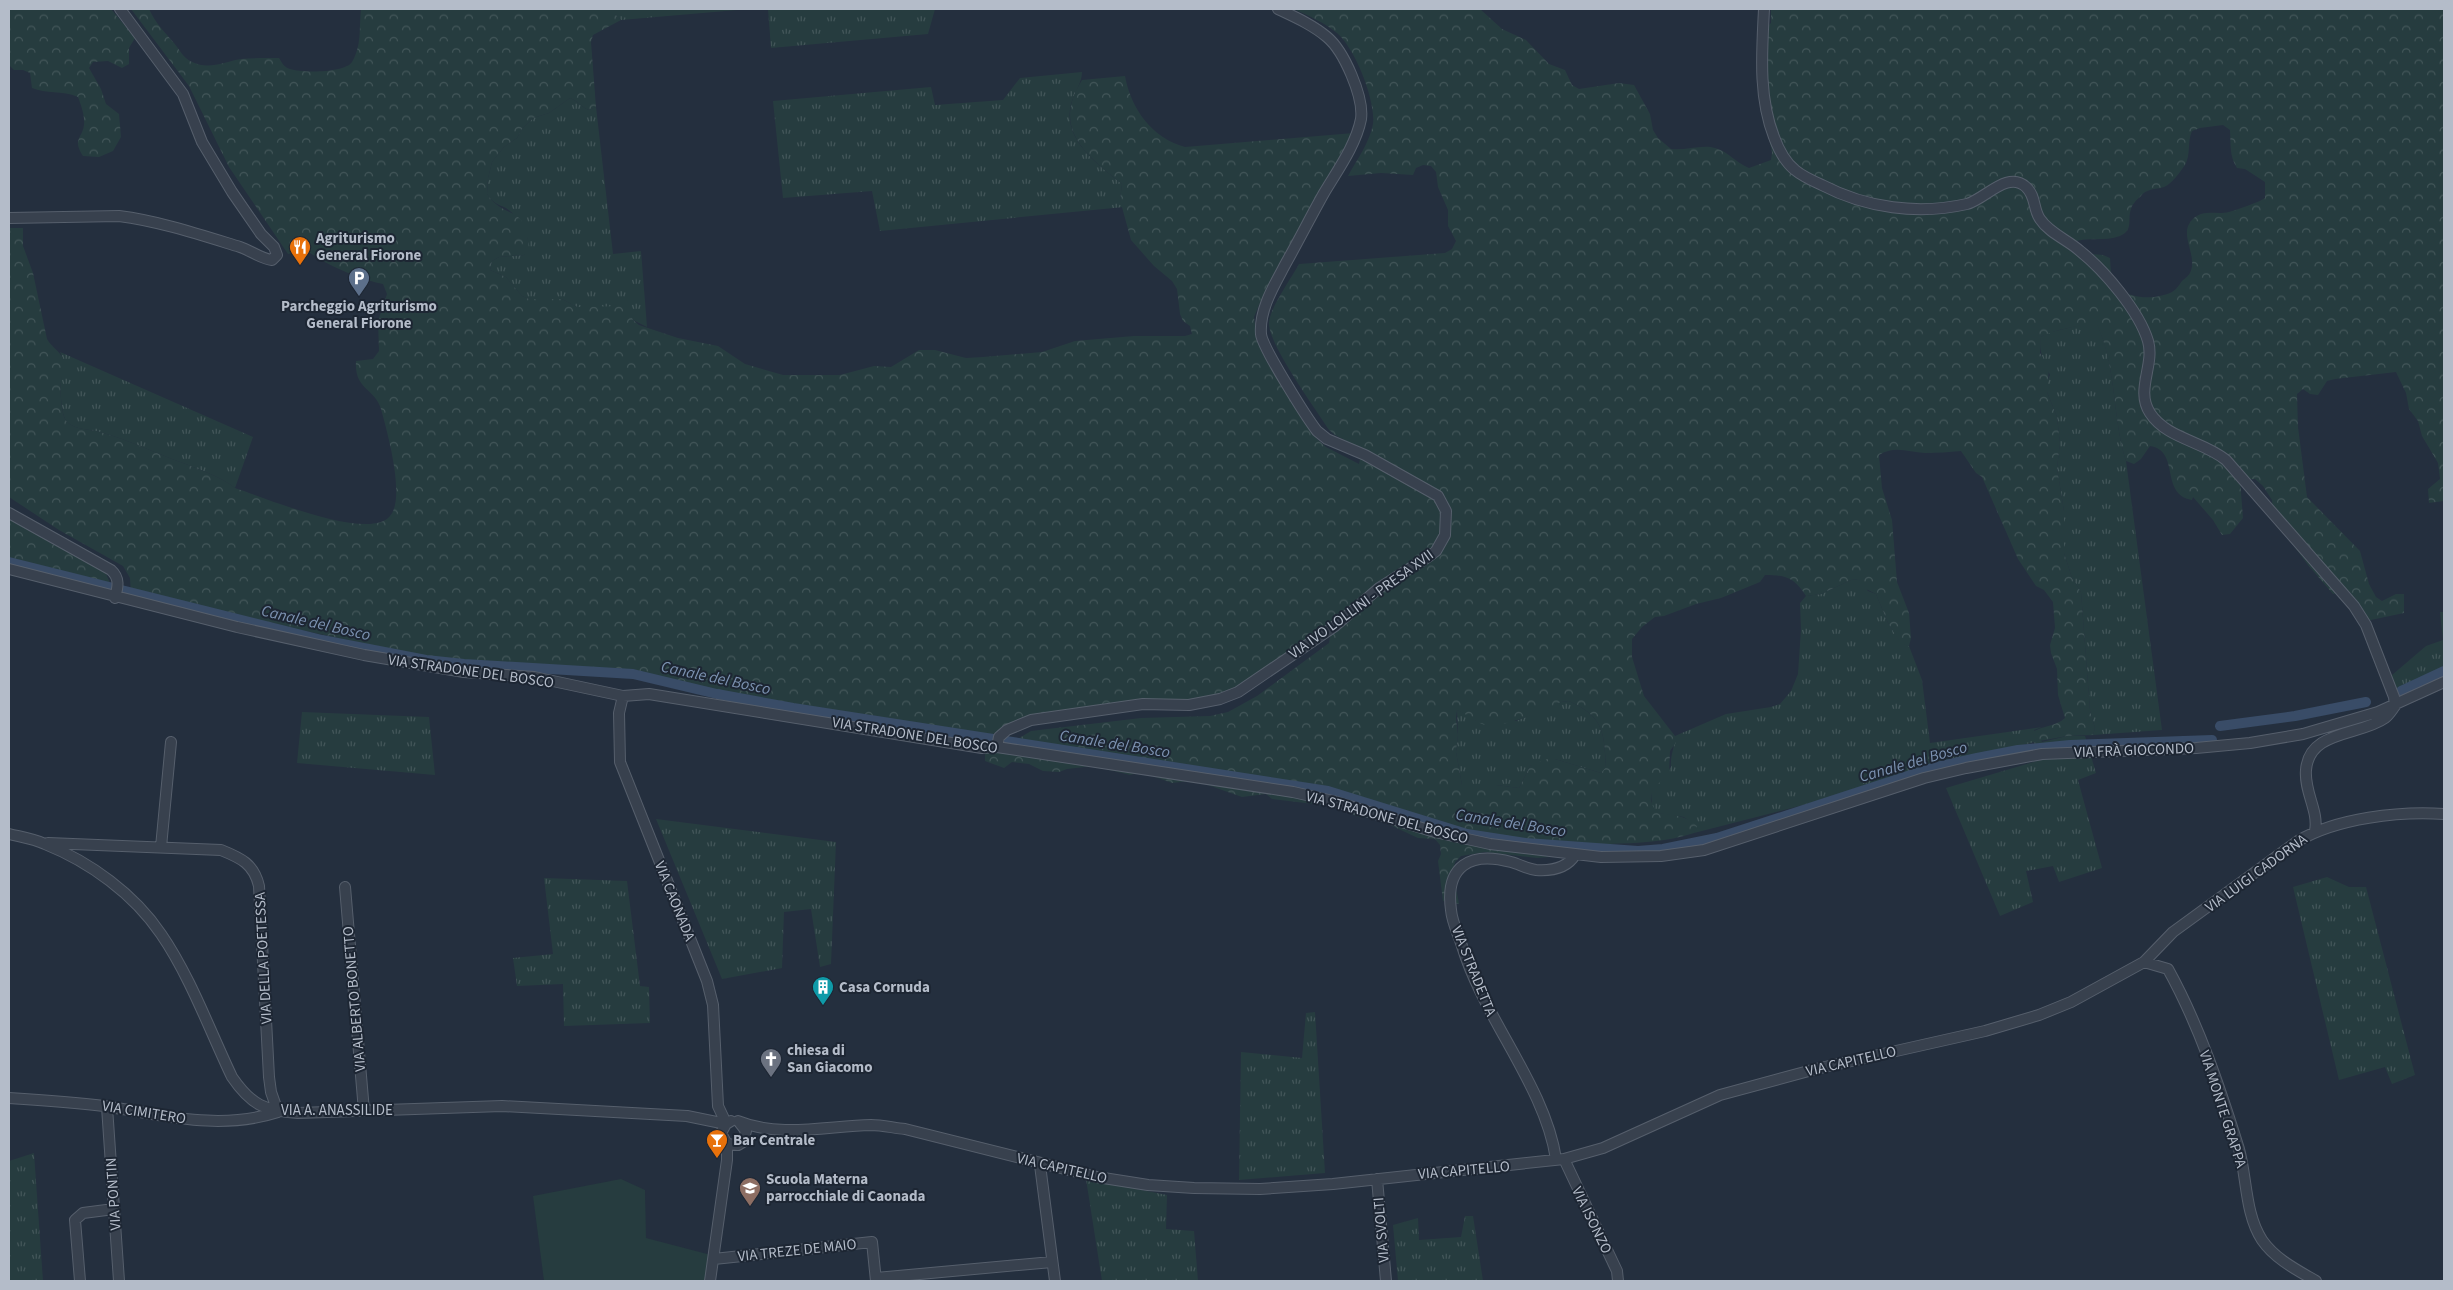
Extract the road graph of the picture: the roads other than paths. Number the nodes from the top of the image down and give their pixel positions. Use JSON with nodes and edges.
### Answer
{"nodes":[{"id":1,"x":120,"y":9,"type":"edge"},
{"id":2,"x":1278,"y":9,"type":"edge"},
{"id":3,"x":1764,"y":9,"type":"edge"},
{"id":4,"x":9,"y":218,"type":"edge"},
{"id":5,"x":9,"y":512,"type":"edge"},
{"id":6,"x":9,"y":569,"type":"edge"},
{"id":7,"x":116,"y":591,"type":"junction"},
{"id":8,"x":2444,"y":682,"type":"edge"},
{"id":9,"x":623,"y":696,"type":"junction"},
{"id":10,"x":2396,"y":706,"type":"junction"},
{"id":11,"x":171,"y":742,"type":"dead end"},
{"id":12,"x":998,"y":743,"type":"junction"},
{"id":13,"x":1821,"y":813,"type":"joint"},
{"id":14,"x":2444,"y":814,"type":"edge"},
{"id":15,"x":2315,"y":831,"type":"junction"},
{"id":16,"x":9,"y":834,"type":"edge"},
{"id":17,"x":45,"y":843,"type":"junction"},
{"id":18,"x":161,"y":847,"type":"junction"},
{"id":19,"x":1575,"y":855,"type":"junction"},
{"id":20,"x":345,"y":887,"type":"dead end"},
{"id":21,"x":2144,"y":962,"type":"junction"},
{"id":22,"x":9,"y":1098,"type":"edge"},
{"id":23,"x":107,"y":1107,"type":"junction"},
{"id":24,"x":364,"y":1111,"type":"junction"},
{"id":25,"x":278,"y":1112,"type":"junction"},
{"id":26,"x":712,"y":1121,"type":"junction"},
{"id":27,"x":730,"y":1122,"type":"junction"},
{"id":28,"x":755,"y":1128,"type":"junction"},
{"id":29,"x":746,"y":1137,"type":"junction"},
{"id":30,"x":725,"y":1141,"type":"junction"},
{"id":31,"x":738,"y":1145,"type":"junction"},
{"id":32,"x":1560,"y":1159,"type":"junction"},
{"id":33,"x":727,"y":1160,"type":"junction"},
{"id":34,"x":1040,"y":1165,"type":"junction"},
{"id":35,"x":1376,"y":1179,"type":"junction"},
{"id":36,"x":114,"y":1209,"type":"junction"},
{"id":37,"x":714,"y":1259,"type":"junction"},
{"id":38,"x":1052,"y":1262,"type":"junction"},
{"id":39,"x":876,"y":1280,"type":"edge"},
{"id":40,"x":80,"y":1281,"type":"edge"},
{"id":41,"x":118,"y":1281,"type":"edge"},
{"id":42,"x":710,"y":1281,"type":"edge"},
{"id":43,"x":1055,"y":1281,"type":"edge"},
{"id":44,"x":1386,"y":1281,"type":"edge"},
{"id":45,"x":1618,"y":1281,"type":"edge"},
{"id":46,"x":2316,"y":1281,"type":"edge"}],
"edges":[{"from":1,"to":4,"type":"street"},
{"from":2,"to":12,"type":"street","name":"VIA IVO LOLLINI - PRESA XVII"},
{"from":3,"to":10,"type":"street"},
{"from":5,"to":7,"type":"street"},
{"from":6,"to":7,"type":"street","name":"VIA STRADONE DEL BOSCO"},
{"from":7,"to":9,"type":"street","name":"VIA STRADONE DEL BOSCO"},
{"from":8,"to":10,"type":"street","name":"VIA FRÀ GIOCONDO"},
{"from":9,"to":12,"type":"street","name":"VIA STRADONE DEL BOSCO"},
{"from":9,"to":27,"type":"street","name":"VIA CAONADA"},
{"from":10,"to":13,"type":"street","name":"VIA FRÀ GIOCONDO"},
{"from":10,"to":15,"type":"street"},
{"from":11,"to":18,"type":"street"},
{"from":12,"to":19,"type":"street","name":"VIA STRADONE DEL BOSCO"},
{"from":13,"to":19,"type":"street","name":"VIA STRADONE DEL BOSCO"},
{"from":14,"to":15,"type":"street","name":"VIA LUIGI CADORNA"},
{"from":15,"to":21,"type":"street","name":"VIA LUIGI CADORNA"},
{"from":16,"to":17,"type":"street","name":"VIA A. ANASSILIDE"},
{"from":17,"to":18,"type":"street","name":"VIA DELLA POETESSA"},
{"from":17,"to":25,"type":"street","name":"VIA A. ANASSILIDE"},
{"from":18,"to":25,"type":"street","name":"VIA DELLA POETESSA"},
{"from":19,"to":32,"type":"street","name":"VIA STRADETTA"},
{"from":20,"to":24,"type":"street","name":"VIA ALBERTO BONETTO"},
{"from":21,"to":32,"type":"street","name":"VIA CAPITELLO"},
{"from":21,"to":46,"type":"street","name":"VIA MONTE GRAPPA"},
{"from":22,"to":23,"type":"street","name":"VIA CIMITERO"},
{"from":23,"to":25,"type":"street","name":"VIA CIMITERO"},
{"from":23,"to":36,"type":"street","name":"VIA PONTIN"},
{"from":24,"to":25,"type":"street","name":"VIA A. ANASSILIDE"},
{"from":24,"to":26,"type":"street","name":"VIA A. ANASSILIDE"},
{"from":26,"to":27,"type":"street","name":"VIA A. ANASSILIDE"},
{"from":26,"to":30,"type":"street"},
{"from":27,"to":28,"type":"street","name":"VIA CAPITELLO"},
{"from":27,"to":29,"type":"street","name":"VIA CAONADA"},
{"from":27,"to":30,"type":"street"},
{"from":28,"to":29,"type":"street"},
{"from":28,"to":34,"type":"street","name":"VIA CAPITELLO"},
{"from":29,"to":31,"type":"street"},
{"from":30,"to":31,"type":"street"},
{"from":30,"to":33,"type":"street"},
{"from":31,"to":33,"type":"street"},
{"from":32,"to":35,"type":"street","name":"VIA CAPITELLO"},
{"from":32,"to":45,"type":"street","name":"VIA ISONZO"},
{"from":33,"to":37,"type":"street"},
{"from":34,"to":35,"type":"street","name":"VIA CAPITELLO"},
{"from":34,"to":38,"type":"street"},
{"from":35,"to":44,"type":"street","name":"VIA SVOLTI"},
{"from":36,"to":40,"type":"street"},
{"from":36,"to":41,"type":"street","name":"VIA PONTIN"},
{"from":37,"to":39,"type":"street","name":"VIA TREZE DE MAIO"},
{"from":37,"to":42,"type":"street"},
{"from":38,"to":39,"type":"street"},
{"from":38,"to":43,"type":"street"}]}
